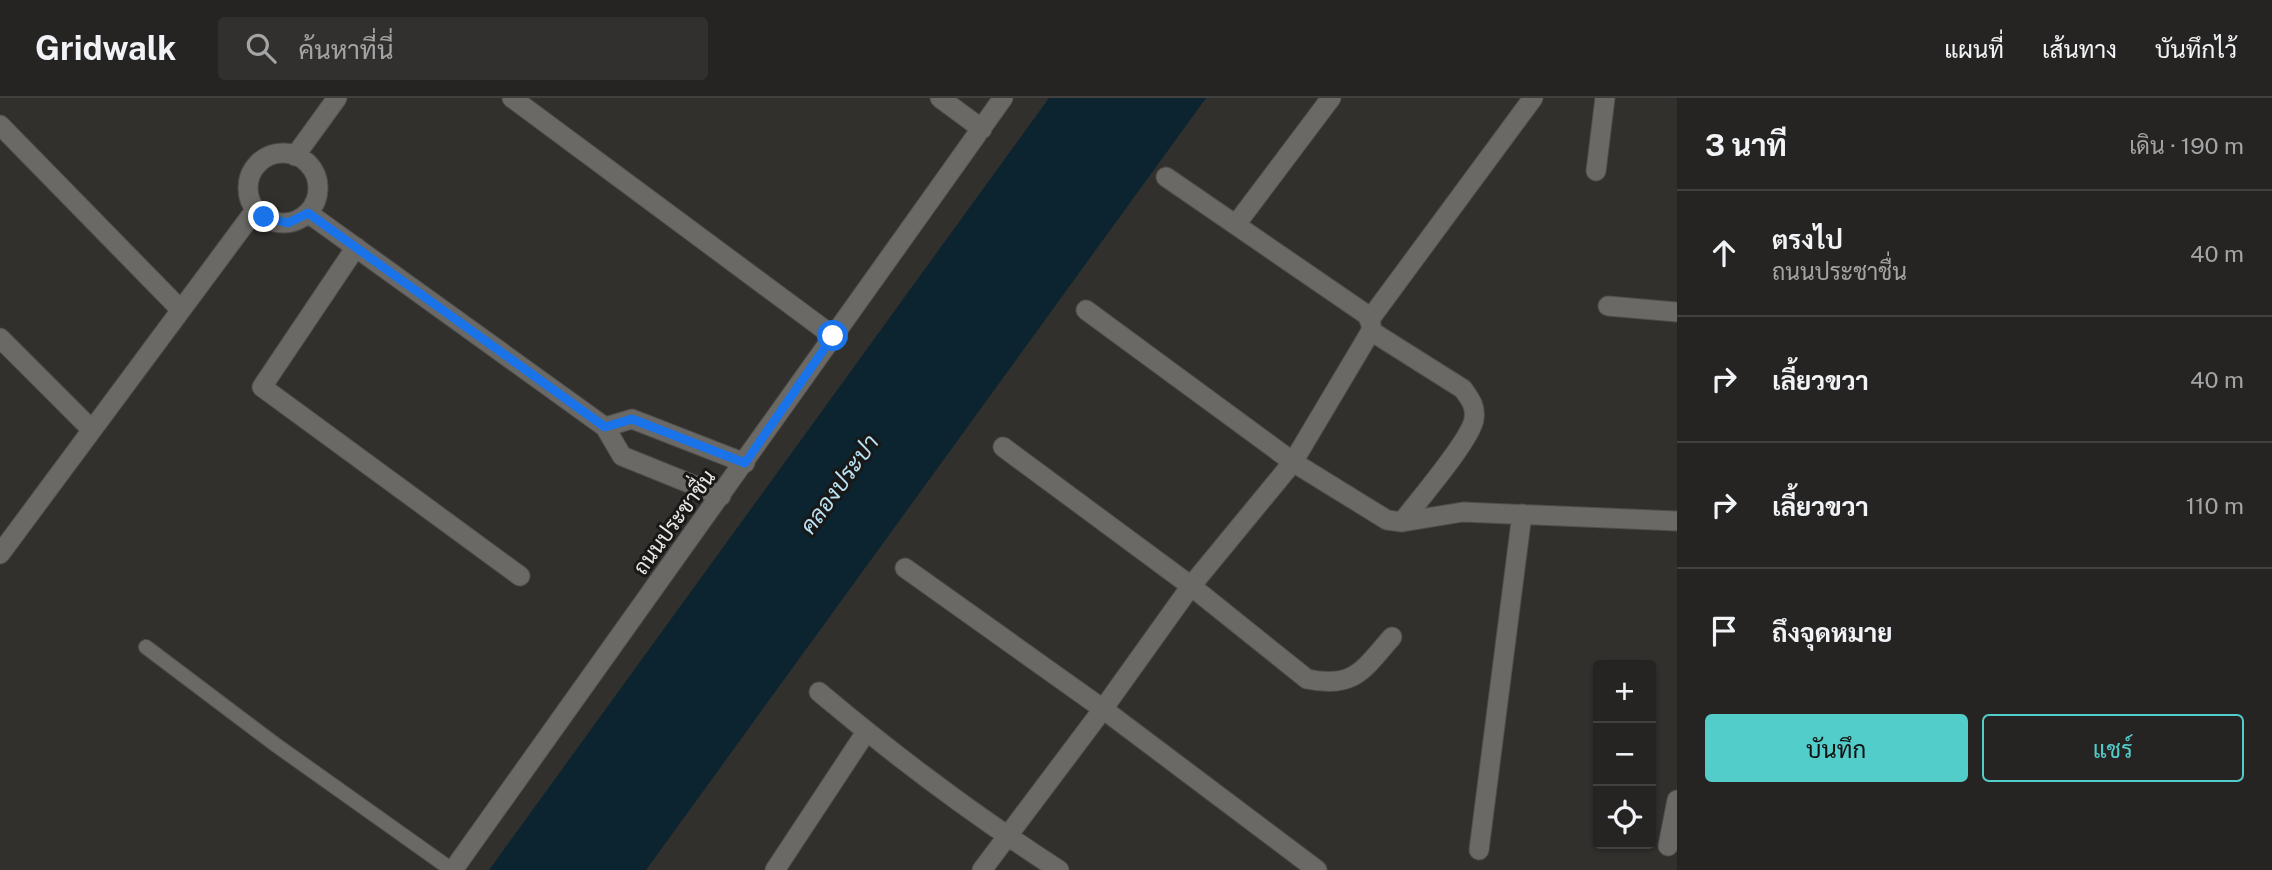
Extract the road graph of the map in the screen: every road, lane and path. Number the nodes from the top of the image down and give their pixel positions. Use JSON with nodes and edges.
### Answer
{"nodes":[{"id":1,"x":512,"y":98,"type":"edge"},
{"id":2,"x":940,"y":98,"type":"edge"},
{"id":3,"x":1003,"y":98,"type":"edge"},
{"id":4,"x":1331,"y":98,"type":"edge"},
{"id":5,"x":1533,"y":98,"type":"edge"},
{"id":6,"x":1605,"y":98,"type":"edge"},
{"id":7,"x":329,"y":101,"type":"edge"},
{"id":8,"x":0,"y":125,"type":"edge"},
{"id":9,"x":982,"y":129,"type":"junction"},
{"id":10,"x":295,"y":156,"type":"junction"},
{"id":11,"x":1596,"y":172,"type":"dead end"},
{"id":12,"x":1166,"y":177,"type":"dead end"},
{"id":13,"x":256,"y":209,"type":"junction"},
{"id":14,"x":308,"y":213,"type":"junction"},
{"id":15,"x":1237,"y":223,"type":"junction"},
{"id":16,"x":356,"y":247,"type":"junction"},
{"id":17,"x":1608,"y":306,"type":"dead end"},
{"id":18,"x":181,"y":310,"type":"junction"},
{"id":19,"x":1086,"y":310,"type":"dead end"},
{"id":20,"x":1677,"y":312,"type":"edge"},
{"id":21,"x":1370,"y":325,"type":"junction"},
{"id":22,"x":833,"y":336,"type":"junction"},
{"id":23,"x":0,"y":338,"type":"edge"},
{"id":24,"x":605,"y":427,"type":"junction"},
{"id":25,"x":92,"y":430,"type":"junction"},
{"id":26,"x":1003,"y":447,"type":"dead end"},
{"id":27,"x":1293,"y":462,"type":"junction"},
{"id":28,"x":745,"y":463,"type":"junction"},
{"id":29,"x":720,"y":496,"type":"junction"},
{"id":30,"x":1522,"y":514,"type":"junction"},
{"id":31,"x":1677,"y":521,"type":"edge"},
{"id":32,"x":1402,"y":522,"type":"junction"},
{"id":33,"x":0,"y":553,"type":"edge"},
{"id":34,"x":905,"y":568,"type":"dead end"},
{"id":35,"x":520,"y":576,"type":"dead end"},
{"id":36,"x":1191,"y":586,"type":"junction"},
{"id":37,"x":1392,"y":637,"type":"dead end"},
{"id":38,"x":146,"y":647,"type":"dead end"},
{"id":39,"x":819,"y":692,"type":"dead end"},
{"id":40,"x":1103,"y":709,"type":"junction"},
{"id":41,"x":866,"y":732,"type":"junction"},
{"id":42,"x":1677,"y":800,"type":"edge"},
{"id":43,"x":1006,"y":836,"type":"junction"},
{"id":44,"x":1668,"y":846,"type":"dead end"},
{"id":45,"x":1479,"y":850,"type":"dead end"},
{"id":46,"x":453,"y":870,"type":"edge"},
{"id":47,"x":775,"y":870,"type":"edge"},
{"id":48,"x":982,"y":870,"type":"edge"},
{"id":49,"x":1059,"y":870,"type":"edge"},
{"id":50,"x":1317,"y":870,"type":"edge"}],
"edges":[{"from":1,"to":22,"type":"street"},
{"from":2,"to":9,"type":"street"},
{"from":3,"to":9,"type":"street","name":"ถนนประชาชื่น"},
{"from":4,"to":15,"type":"street"},
{"from":5,"to":21,"type":"street"},
{"from":6,"to":11,"type":"street"},
{"from":7,"to":10,"type":"street"},
{"from":8,"to":18,"type":"street"},
{"from":9,"to":22,"type":"street","name":"ถนนประชาชื่น"},
{"from":10,"to":13,"type":"street"},
{"from":10,"to":14,"type":"street"},
{"from":12,"to":15,"type":"street"},
{"from":13,"to":14,"type":"street"},
{"from":13,"to":18,"type":"street"},
{"from":14,"to":16,"type":"street"},
{"from":15,"to":21,"type":"street"},
{"from":16,"to":24,"type":"street"},
{"from":16,"to":35,"type":"street"},
{"from":17,"to":20,"type":"street"},
{"from":18,"to":25,"type":"street"},
{"from":19,"to":27,"type":"street"},
{"from":21,"to":27,"type":"street"},
{"from":21,"to":32,"type":"street"},
{"from":22,"to":28,"type":"street","name":"ถนนประชาชื่น"},
{"from":23,"to":25,"type":"street"},
{"from":24,"to":28,"type":"street"},
{"from":24,"to":29,"type":"street"},
{"from":25,"to":33,"type":"street"},
{"from":26,"to":36,"type":"street"},
{"from":27,"to":32,"type":"street"},
{"from":27,"to":36,"type":"street"},
{"from":28,"to":29,"type":"street","name":"ถนนประชาชื่น"},
{"from":29,"to":46,"type":"street","name":"ถนนประชาชื่น"},
{"from":30,"to":31,"type":"street"},
{"from":30,"to":32,"type":"street"},
{"from":30,"to":45,"type":"street"},
{"from":34,"to":40,"type":"street"},
{"from":36,"to":37,"type":"street"},
{"from":36,"to":40,"type":"street"},
{"from":38,"to":46,"type":"lane"},
{"from":39,"to":41,"type":"street"},
{"from":40,"to":43,"type":"street"},
{"from":40,"to":50,"type":"street"},
{"from":41,"to":43,"type":"street"},
{"from":41,"to":47,"type":"street"},
{"from":42,"to":44,"type":"street"},
{"from":43,"to":48,"type":"street"},
{"from":43,"to":49,"type":"street"}]}
